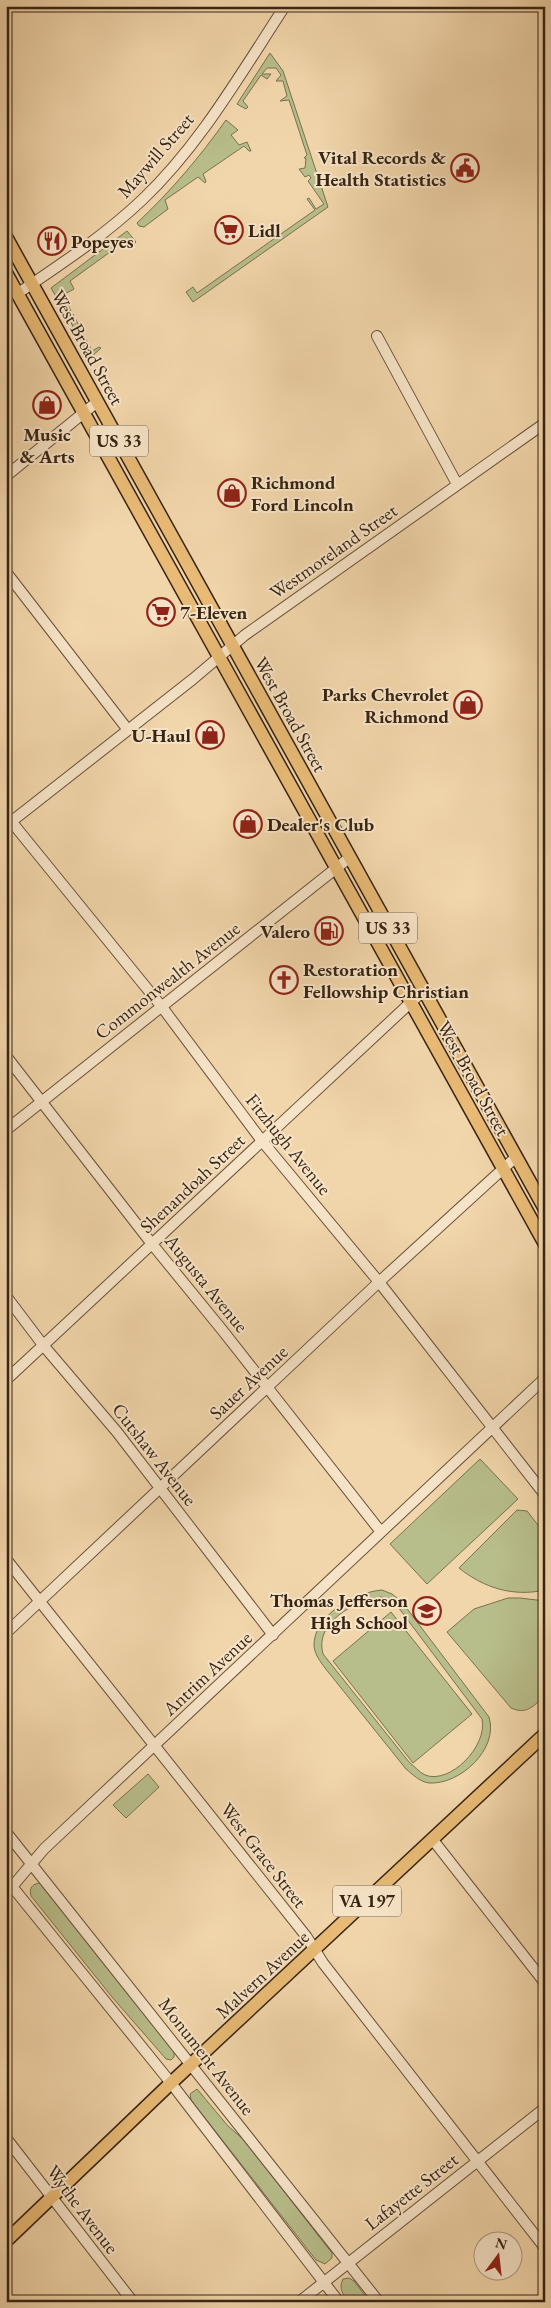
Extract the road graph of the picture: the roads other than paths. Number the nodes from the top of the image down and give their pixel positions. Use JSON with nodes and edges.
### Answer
{"nodes":[{"id":1,"x":284,"y":6,"type":"edge"},
{"id":2,"x":6,"y":237,"type":"edge"},
{"id":3,"x":6,"y":274,"type":"edge"},
{"id":4,"x":32,"y":284,"type":"junction"},
{"id":5,"x":17,"y":294,"type":"junction"},
{"id":6,"x":377,"y":336,"type":"dead end"},
{"id":7,"x":97,"y":402,"type":"junction"},
{"id":8,"x":83,"y":413,"type":"junction"},
{"id":9,"x":545,"y":423,"type":"edge"},
{"id":10,"x":6,"y":476,"type":"edge"},
{"id":11,"x":457,"y":484,"type":"junction"},
{"id":12,"x":6,"y":572,"type":"edge"},
{"id":13,"x":232,"y":646,"type":"junction"},
{"id":14,"x":218,"y":657,"type":"junction"},
{"id":15,"x":128,"y":730,"type":"junction"},
{"id":16,"x":8,"y":821,"type":"edge"},
{"id":17,"x":349,"y":858,"type":"junction"},
{"id":18,"x":336,"y":868,"type":"junction"},
{"id":19,"x":423,"y":991,"type":"junction"},
{"id":20,"x":410,"y":1003,"type":"junction"},
{"id":21,"x":162,"y":1007,"type":"junction"},
{"id":22,"x":6,"y":1056,"type":"edge"},
{"id":23,"x":42,"y":1101,"type":"junction"},
{"id":24,"x":6,"y":1130,"type":"edge"},
{"id":25,"x":262,"y":1141,"type":"junction"},
{"id":26,"x":516,"y":1158,"type":"junction"},
{"id":27,"x":503,"y":1169,"type":"junction"},
{"id":28,"x":545,"y":1209,"type":"edge"},
{"id":29,"x":152,"y":1244,"type":"junction"},
{"id":30,"x":545,"y":1244,"type":"edge"},
{"id":31,"x":379,"y":1282,"type":"junction"},
{"id":32,"x":6,"y":1296,"type":"edge"},
{"id":33,"x":43,"y":1345,"type":"junction"},
{"id":34,"x":545,"y":1378,"type":"edge"},
{"id":35,"x":6,"y":1380,"type":"edge"},
{"id":36,"x":268,"y":1387,"type":"junction"},
{"id":37,"x":492,"y":1426,"type":"junction"},
{"id":38,"x":161,"y":1488,"type":"junction"},
{"id":39,"x":545,"y":1495,"type":"edge"},
{"id":40,"x":381,"y":1532,"type":"junction"},
{"id":41,"x":6,"y":1560,"type":"edge"},
{"id":42,"x":40,"y":1602,"type":"junction"},
{"id":43,"x":6,"y":1633,"type":"edge"},
{"id":44,"x":273,"y":1635,"type":"junction"},
{"id":45,"x":544,"y":1737,"type":"edge"},
{"id":46,"x":154,"y":1746,"type":"junction"},
{"id":47,"x":6,"y":1832,"type":"edge"},
{"id":48,"x":433,"y":1840,"type":"junction"},
{"id":49,"x":31,"y":1864,"type":"junction"},
{"id":50,"x":6,"y":1878,"type":"edge"},
{"id":51,"x":10,"y":1891,"type":"edge"},
{"id":52,"x":315,"y":1950,"type":"junction"},
{"id":53,"x":545,"y":1984,"type":"edge"},
{"id":54,"x":192,"y":2065,"type":"junction"},
{"id":55,"x":171,"y":2083,"type":"junction"},
{"id":56,"x":545,"y":2108,"type":"edge"},
{"id":57,"x":6,"y":2138,"type":"edge"},
{"id":58,"x":476,"y":2162,"type":"junction"},
{"id":59,"x":52,"y":2198,"type":"junction"},
{"id":60,"x":6,"y":2241,"type":"edge"},
{"id":61,"x":545,"y":2248,"type":"edge"},
{"id":62,"x":348,"y":2263,"type":"junction"},
{"id":63,"x":324,"y":2282,"type":"junction"},
{"id":64,"x":133,"y":2302,"type":"edge"},
{"id":65,"x":299,"y":2302,"type":"edge"},
{"id":66,"x":339,"y":2302,"type":"edge"},
{"id":67,"x":379,"y":2302,"type":"edge"}],
"edges":[{"from":1,"to":4,"type":"street","name":"Maywill Street"},
{"from":2,"to":4,"type":"main road","name":"West Broad Street","number":"US 33"},
{"from":3,"to":5,"type":"main road","name":"West Broad Street","number":"US 33"},
{"from":4,"to":5,"type":"street","name":"Maywill Street"},
{"from":4,"to":7,"type":"main road","name":"West Broad Street","number":"US 33"},
{"from":5,"to":8,"type":"main road","name":"West Broad Street","number":"US 33"},
{"from":6,"to":11,"type":"street"},
{"from":7,"to":8,"type":"street"},
{"from":7,"to":13,"type":"main road","name":"West Broad Street","number":"US 33"},
{"from":8,"to":10,"type":"street"},
{"from":8,"to":14,"type":"main road","name":"West Broad Street","number":"US 33"},
{"from":9,"to":11,"type":"street","name":"Westmoreland Street"},
{"from":11,"to":13,"type":"street","name":"Westmoreland Street"},
{"from":12,"to":15,"type":"street"},
{"from":13,"to":14,"type":"street","name":"Westmoreland Street"},
{"from":13,"to":17,"type":"main road","name":"West Broad Street","number":"US 33"},
{"from":14,"to":15,"type":"street","name":"Westmoreland Street"},
{"from":14,"to":18,"type":"main road","name":"West Broad Street","number":"US 33"},
{"from":15,"to":16,"type":"street","name":"Westmoreland Street"},
{"from":16,"to":21,"type":"street","name":"Fitzhugh Avenue"},
{"from":17,"to":18,"type":"street","name":"Commonwealth Avenue"},
{"from":17,"to":19,"type":"main road","name":"West Broad Street","number":"US 33"},
{"from":18,"to":20,"type":"main road","name":"West Broad Street","number":"US 33"},
{"from":18,"to":21,"type":"street","name":"Commonwealth Avenue"},
{"from":19,"to":20,"type":"street","name":"Shenandoah Street"},
{"from":19,"to":26,"type":"main road","name":"West Broad Street","number":"US 33"},
{"from":20,"to":25,"type":"street","name":"Shenandoah Street"},
{"from":20,"to":27,"type":"main road","name":"West Broad Street","number":"US 33"},
{"from":21,"to":23,"type":"street","name":"Commonwealth Avenue"},
{"from":21,"to":25,"type":"street","name":"Fitzhugh Avenue"},
{"from":22,"to":23,"type":"street","name":"Augusta Avenue"},
{"from":23,"to":24,"type":"street","name":"Commonwealth Avenue"},
{"from":23,"to":29,"type":"street","name":"Augusta Avenue"},
{"from":25,"to":29,"type":"street","name":"Shenandoah Street"},
{"from":25,"to":31,"type":"street","name":"Fitzhugh Avenue"},
{"from":26,"to":27,"type":"street","name":"Sauer Avenue"},
{"from":26,"to":28,"type":"main road","name":"West Broad Street","number":"US 33"},
{"from":27,"to":30,"type":"main road","name":"West Broad Street","number":"US 33"},
{"from":27,"to":31,"type":"street","name":"Sauer Avenue"},
{"from":29,"to":33,"type":"street","name":"Shenandoah Street"},
{"from":29,"to":36,"type":"street","name":"Augusta Avenue"},
{"from":31,"to":36,"type":"street","name":"Sauer Avenue"},
{"from":31,"to":37,"type":"street","name":"Fitzhugh Avenue"},
{"from":32,"to":33,"type":"street","name":"Cutshaw Avenue"},
{"from":33,"to":35,"type":"street","name":"Shenandoah Street"},
{"from":33,"to":38,"type":"street","name":"Cutshaw Avenue"},
{"from":34,"to":37,"type":"street","name":"Antrim Avenue"},
{"from":36,"to":38,"type":"street","name":"Sauer Avenue"},
{"from":36,"to":40,"type":"street","name":"Augusta Avenue"},
{"from":37,"to":39,"type":"street","name":"Fitzhugh Avenue"},
{"from":37,"to":40,"type":"street","name":"Antrim Avenue"},
{"from":38,"to":42,"type":"street","name":"Sauer Avenue"},
{"from":38,"to":44,"type":"street","name":"Cutshaw Avenue"},
{"from":40,"to":44,"type":"street","name":"Antrim Avenue"},
{"from":41,"to":42,"type":"street","name":"West Grace Street"},
{"from":42,"to":43,"type":"street","name":"Sauer Avenue"},
{"from":42,"to":46,"type":"street","name":"West Grace Street"},
{"from":44,"to":46,"type":"street","name":"Antrim Avenue"},
{"from":45,"to":48,"type":"main road","name":"Malvern Avenue","number":"VA 197"},
{"from":46,"to":49,"type":"street","name":"Antrim Avenue"},
{"from":46,"to":52,"type":"street","name":"West Grace Street"},
{"from":47,"to":49,"type":"street","name":"Monument Avenue"},
{"from":48,"to":52,"type":"main road","name":"Malvern Avenue","number":"VA 197"},
{"from":48,"to":53,"type":"street"},
{"from":49,"to":51,"type":"street","name":"Antrim Avenue"},
{"from":49,"to":54,"type":"street","name":"Monument Avenue"},
{"from":50,"to":51,"type":"street"},
{"from":51,"to":55,"type":"street"},
{"from":52,"to":54,"type":"main road","name":"Malvern Avenue","number":"VA 197"},
{"from":52,"to":58,"type":"street","name":"West Grace Street"},
{"from":54,"to":55,"type":"main road","name":"Malvern Avenue","number":"VA 197"},
{"from":54,"to":62,"type":"street","name":"Monument Avenue"},
{"from":55,"to":59,"type":"main road","name":"Malvern Avenue","number":"VA 197"},
{"from":55,"to":63,"type":"street"},
{"from":56,"to":58,"type":"street","name":"Lafayette Street"},
{"from":57,"to":59,"type":"street","name":"Wythe Avenue"},
{"from":58,"to":61,"type":"street","name":"West Grace Street"},
{"from":58,"to":62,"type":"street","name":"Lafayette Street"},
{"from":59,"to":60,"type":"main road","name":"Malvern Avenue","number":"VA 197"},
{"from":59,"to":64,"type":"street","name":"Wythe Avenue"},
{"from":62,"to":63,"type":"street","name":"Lafayette Street"},
{"from":62,"to":67,"type":"street","name":"Monument Avenue"},
{"from":63,"to":65,"type":"street","name":"Lafayette Street"},
{"from":63,"to":66,"type":"street"}]}
